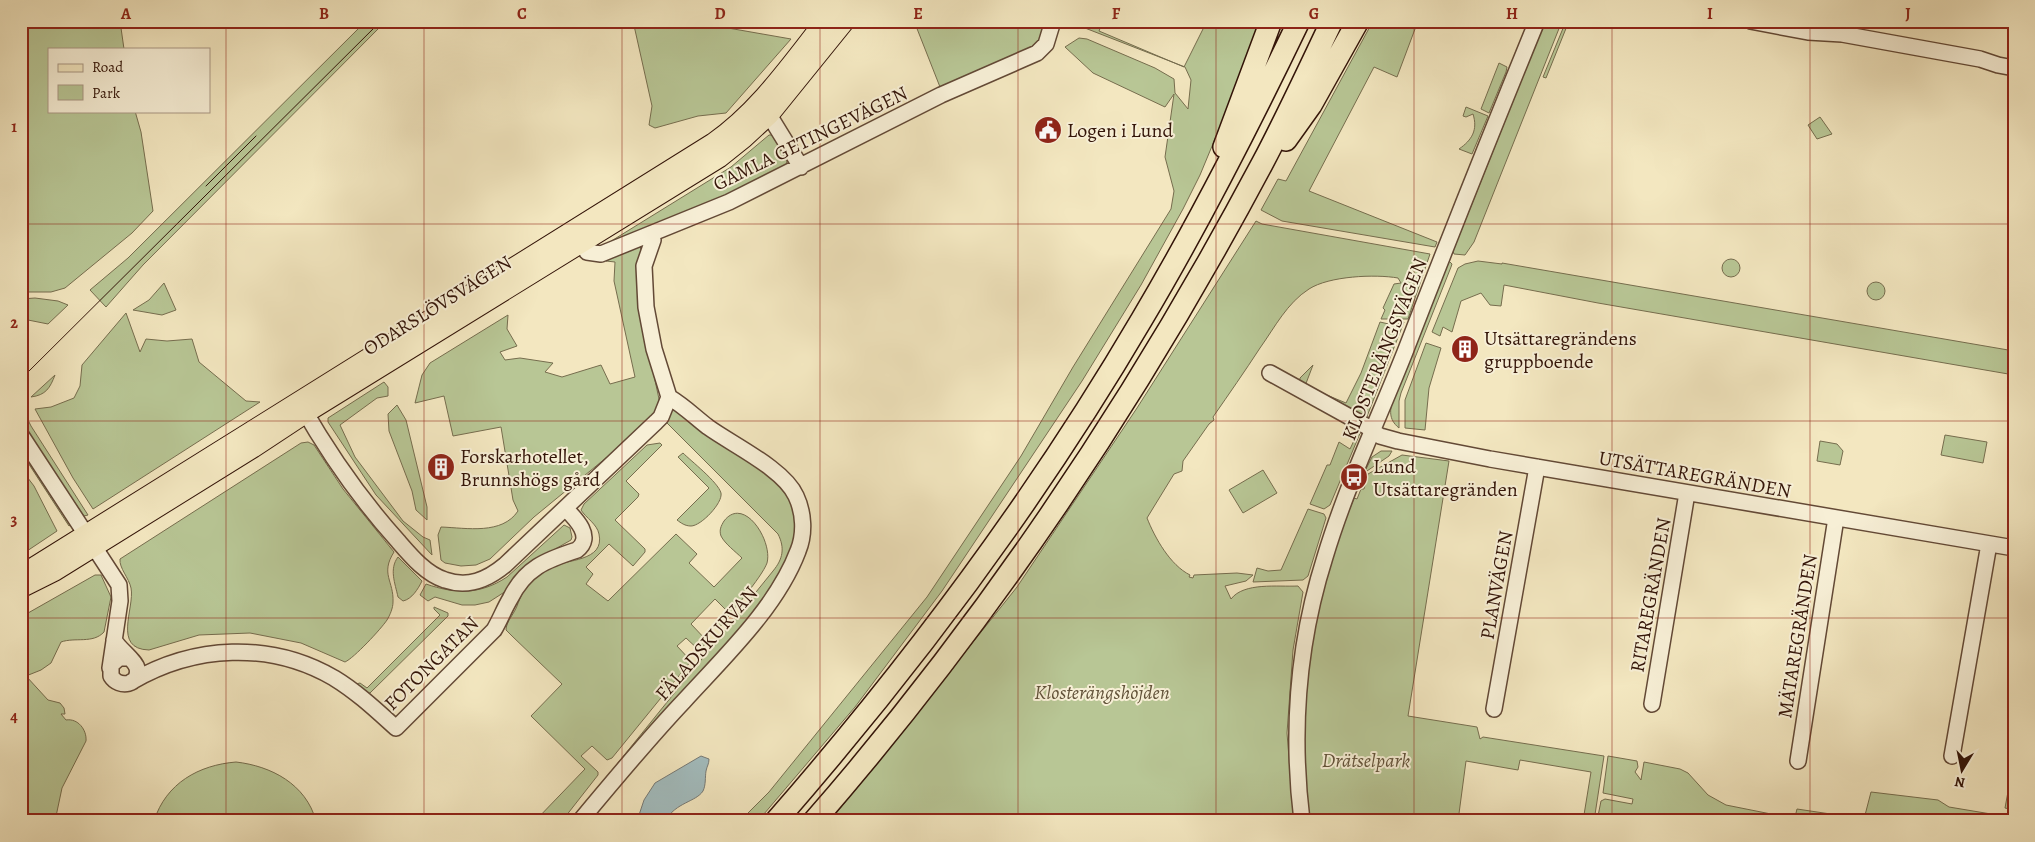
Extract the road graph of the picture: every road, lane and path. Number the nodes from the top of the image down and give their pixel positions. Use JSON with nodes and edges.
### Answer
{"nodes":[{"id":1,"x":825,"y":21,"type":"edge"},
{"id":2,"x":845,"y":21,"type":"edge"},
{"id":3,"x":1052,"y":21,"type":"edge"},
{"id":4,"x":1271,"y":21,"type":"edge"},
{"id":5,"x":1299,"y":21,"type":"edge"},
{"id":6,"x":1332,"y":21,"type":"edge"},
{"id":7,"x":1358,"y":21,"type":"edge"},
{"id":8,"x":1537,"y":21,"type":"edge"},
{"id":9,"x":1750,"y":21,"type":"edge"},
{"id":10,"x":2014,"y":68,"type":"edge"},
{"id":11,"x":763,"y":110,"type":"junction"},
{"id":12,"x":801,"y":167,"type":"junction"},
{"id":13,"x":1234,"y":217,"type":"junction"},
{"id":14,"x":651,"y":235,"type":"junction"},
{"id":15,"x":1189,"y":236,"type":"junction"},
{"id":16,"x":596,"y":256,"type":"dead end"},
{"id":17,"x":1270,"y":373,"type":"dead end"},
{"id":18,"x":669,"y":397,"type":"junction"},
{"id":19,"x":302,"y":407,"type":"junction"},
{"id":20,"x":1373,"y":431,"type":"junction"},
{"id":21,"x":21,"y":435,"type":"edge"},
{"id":22,"x":1537,"y":467,"type":"junction"},
{"id":23,"x":1688,"y":493,"type":"junction"},
{"id":24,"x":565,"y":508,"type":"junction"},
{"id":25,"x":1836,"y":518,"type":"junction"},
{"id":26,"x":90,"y":540,"type":"junction"},
{"id":27,"x":1989,"y":544,"type":"junction"},
{"id":28,"x":2014,"y":548,"type":"edge"},
{"id":29,"x":21,"y":575,"type":"edge"},
{"id":30,"x":21,"y":588,"type":"edge"},
{"id":31,"x":114,"y":640,"type":"junction"},
{"id":32,"x":131,"y":660,"type":"junction"},
{"id":33,"x":159,"y":667,"type":"junction"},
{"id":34,"x":110,"y":668,"type":"junction"},
{"id":35,"x":131,"y":682,"type":"junction"},
{"id":36,"x":1652,"y":704,"type":"dead end"},
{"id":37,"x":1494,"y":710,"type":"dead end"},
{"id":38,"x":1952,"y":756,"type":"dead end"},
{"id":39,"x":1798,"y":761,"type":"dead end"},
{"id":40,"x":580,"y":821,"type":"edge"},
{"id":41,"x":776,"y":821,"type":"edge"},
{"id":42,"x":814,"y":821,"type":"edge"},
{"id":43,"x":1302,"y":821,"type":"edge"}],
"edges":[{"from":1,"to":11,"type":"main road","name":"ODARSLÖVSVÄGEN"},
{"from":2,"to":11,"type":"main road","name":"ODARSLÖVSVÄGEN"},
{"from":3,"to":12,"type":"street","name":"GAMLA GETINGEVÄGEN"},
{"from":4,"to":15,"type":"highway"},
{"from":5,"to":15,"type":"highway"},
{"from":6,"to":13,"type":"highway"},
{"from":7,"to":13,"type":"highway"},
{"from":8,"to":20,"type":"street","name":"KLOSTERÄNGSVÄGEN"},
{"from":9,"to":10,"type":"street"},
{"from":11,"to":12,"type":"street"},
{"from":11,"to":19,"type":"main road","name":"ODARSLÖVSVÄGEN"},
{"from":12,"to":14,"type":"street","name":"GAMLA GETINGEVÄGEN"},
{"from":13,"to":42,"type":"highway"},
{"from":14,"to":16,"type":"street","name":"GAMLA GETINGEVÄGEN"},
{"from":14,"to":18,"type":"street"},
{"from":15,"to":41,"type":"highway"},
{"from":17,"to":20,"type":"street","name":"UTSÄTTAREGRÄNDEN"},
{"from":18,"to":24,"type":"street"},
{"from":18,"to":40,"type":"street","name":"FÄLADSKURVAN"},
{"from":19,"to":24,"type":"street"},
{"from":19,"to":26,"type":"main road","name":"ODARSLÖVSVÄGEN"},
{"from":20,"to":22,"type":"street","name":"UTSÄTTAREGRÄNDEN"},
{"from":20,"to":43,"type":"street","name":"KLOSTERÄNGSVÄGEN"},
{"from":21,"to":26,"type":"street"},
{"from":22,"to":23,"type":"street","name":"UTSÄTTAREGRÄNDEN"},
{"from":22,"to":37,"type":"street","name":"PLANVÄGEN"},
{"from":23,"to":25,"type":"street","name":"UTSÄTTAREGRÄNDEN"},
{"from":23,"to":36,"type":"street","name":"RITAREGRÄNDEN"},
{"from":24,"to":33,"type":"street","name":"FOTONGATAN"},
{"from":25,"to":27,"type":"street","name":"UTSÄTTAREGRÄNDEN"},
{"from":25,"to":39,"type":"street","name":"MÄTAREGRÄNDEN"},
{"from":26,"to":29,"type":"main road","name":"ODARSLÖVSVÄGEN"},
{"from":26,"to":30,"type":"main road","name":"ODARSLÖVSVÄGEN"},
{"from":26,"to":31,"type":"street"},
{"from":27,"to":28,"type":"street","name":"UTSÄTTAREGRÄNDEN"},
{"from":27,"to":38,"type":"street"},
{"from":31,"to":32,"type":"street"},
{"from":31,"to":34,"type":"street"},
{"from":32,"to":33,"type":"street","name":"FOTONGATAN"},
{"from":32,"to":34,"type":"street"},
{"from":32,"to":35,"type":"street"},
{"from":33,"to":35,"type":"street","name":"FOTONGATAN"},
{"from":34,"to":35,"type":"street"}]}
